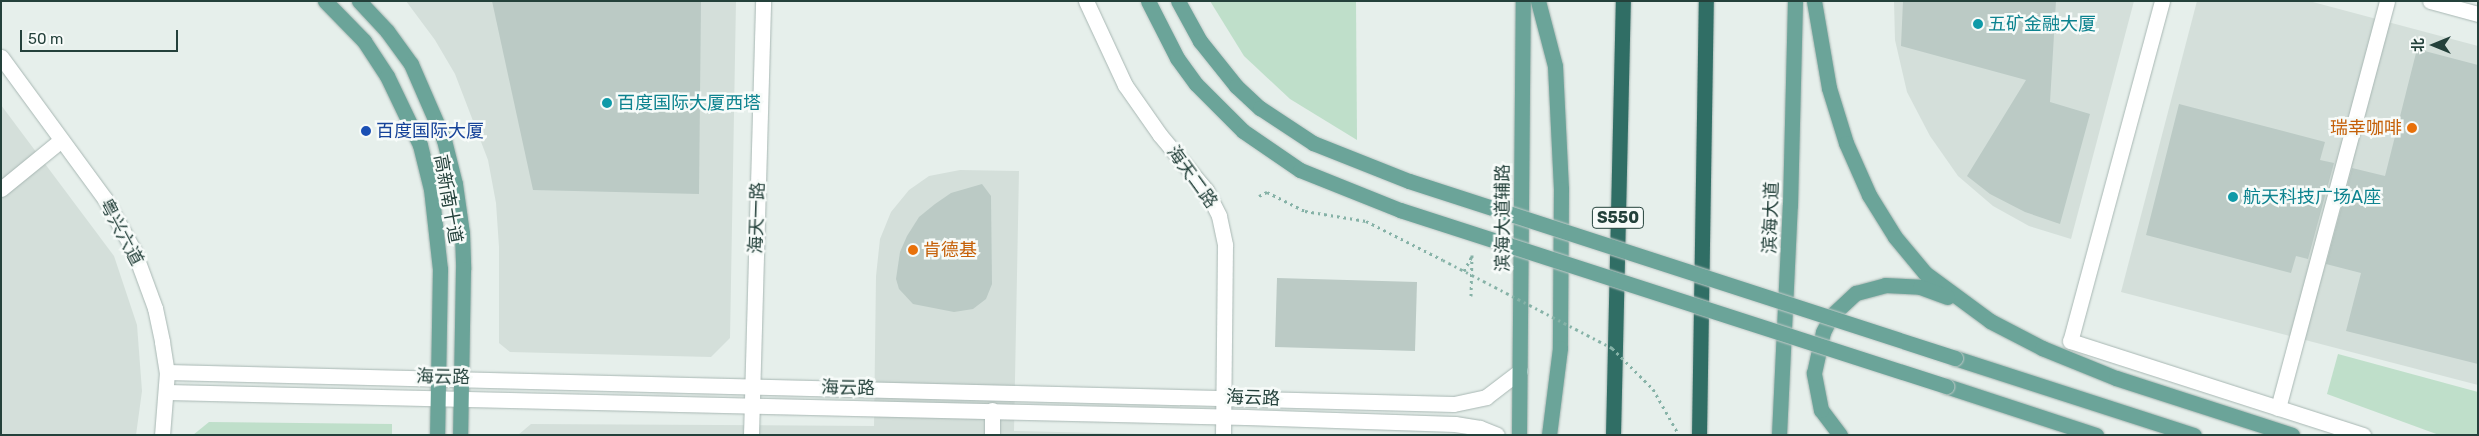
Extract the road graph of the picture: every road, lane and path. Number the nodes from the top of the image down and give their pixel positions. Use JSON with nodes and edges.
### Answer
{"nodes":[{"id":1,"x":325,"y":1,"type":"edge"},
{"id":2,"x":359,"y":1,"type":"edge"},
{"id":3,"x":763,"y":1,"type":"edge"},
{"id":4,"x":1086,"y":1,"type":"edge"},
{"id":5,"x":1148,"y":1,"type":"edge"},
{"id":6,"x":1178,"y":1,"type":"edge"},
{"id":7,"x":1519,"y":1,"type":"edge"},
{"id":8,"x":1523,"y":1,"type":"edge"},
{"id":9,"x":1538,"y":1,"type":"edge"},
{"id":10,"x":1623,"y":1,"type":"edge"},
{"id":11,"x":1706,"y":1,"type":"edge"},
{"id":12,"x":1794,"y":1,"type":"edge"},
{"id":13,"x":1814,"y":1,"type":"edge"},
{"id":14,"x":2162,"y":1,"type":"edge"},
{"id":15,"x":2387,"y":1,"type":"edge"},
{"id":16,"x":2430,"y":1,"type":"edge"},
{"id":17,"x":2478,"y":14,"type":"edge"},
{"id":18,"x":1523,"y":25,"type":"junction"},
{"id":19,"x":1,"y":57,"type":"edge"},
{"id":20,"x":61,"y":140,"type":"junction"},
{"id":21,"x":1,"y":189,"type":"edge"},
{"id":22,"x":1259,"y":196,"type":"dead end"},
{"id":23,"x":1464,"y":270,"type":"junction"},
{"id":24,"x":1471,"y":296,"type":"dead end"},
{"id":25,"x":1966,"y":306,"type":"junction"},
{"id":26,"x":1520,"y":371,"type":"junction"},
{"id":27,"x":166,"y":372,"type":"junction"},
{"id":28,"x":438,"y":377,"type":"junction"},
{"id":29,"x":461,"y":377,"type":"junction"},
{"id":30,"x":752,"y":386,"type":"junction"},
{"id":31,"x":166,"y":392,"type":"junction"},
{"id":32,"x":1224,"y":397,"type":"junction"},
{"id":33,"x":438,"y":398,"type":"junction"},
{"id":34,"x":461,"y":398,"type":"junction"},
{"id":35,"x":752,"y":405,"type":"junction"},
{"id":36,"x":2278,"y":408,"type":"junction"},
{"id":37,"x":992,"y":410,"type":"junction"},
{"id":38,"x":1223,"y":417,"type":"junction"},
{"id":39,"x":162,"y":435,"type":"edge"},
{"id":40,"x":437,"y":435,"type":"edge"},
{"id":41,"x":460,"y":435,"type":"edge"},
{"id":42,"x":751,"y":435,"type":"edge"},
{"id":43,"x":992,"y":435,"type":"edge"},
{"id":44,"x":1223,"y":435,"type":"edge"},
{"id":45,"x":1496,"y":435,"type":"edge"},
{"id":46,"x":1519,"y":435,"type":"edge"},
{"id":47,"x":1549,"y":435,"type":"edge"},
{"id":48,"x":1614,"y":435,"type":"edge"},
{"id":49,"x":1679,"y":435,"type":"edge"},
{"id":50,"x":1699,"y":435,"type":"edge"},
{"id":51,"x":1779,"y":435,"type":"edge"},
{"id":52,"x":1840,"y":435,"type":"edge"},
{"id":53,"x":2096,"y":435,"type":"edge"},
{"id":54,"x":2194,"y":435,"type":"edge"},
{"id":55,"x":2292,"y":435,"type":"edge"},
{"id":56,"x":2364,"y":435,"type":"edge"}],
"edges":[{"from":1,"to":28,"type":"main road","name":"高新南十道"},
{"from":2,"to":29,"type":"main road","name":"高新南十道"},
{"from":3,"to":30,"type":"street","name":"海天一路"},
{"from":4,"to":32,"type":"street","name":"海天二路"},
{"from":5,"to":53,"type":"main road","bridge":true},
{"from":6,"to":54,"type":"main road","bridge":true},
{"from":7,"to":18,"type":"main road"},
{"from":8,"to":18,"type":"main road","name":"滨海大道辅路"},
{"from":9,"to":47,"type":"main road"},
{"from":10,"to":48,"type":"highway","number":"S550"},
{"from":11,"to":50,"type":"highway"},
{"from":12,"to":51,"type":"main road","name":"滨海大道"},
{"from":13,"to":25,"type":"main road"},
{"from":14,"to":36,"type":"street"},
{"from":15,"to":36,"type":"street"},
{"from":16,"to":17,"type":"street"},
{"from":18,"to":26,"type":"main road","name":"滨海大道辅路"},
{"from":19,"to":20,"type":"street","name":"粤兴六道"},
{"from":20,"to":21,"type":"street"},
{"from":20,"to":27,"type":"street","name":"粤兴六道"},
{"from":22,"to":23,"type":"path","bridge":true},
{"from":23,"to":24,"type":"path"},
{"from":23,"to":49,"type":"path","bridge":true},
{"from":25,"to":52,"type":"main road"},
{"from":25,"to":55,"type":"main road"},
{"from":26,"to":32,"type":"street","name":"海云路"},
{"from":26,"to":46,"type":"main road","name":"滨海大道辅路"},
{"from":27,"to":28,"type":"street","name":"海云路"},
{"from":27,"to":31,"type":"street","name":"粤兴六道"},
{"from":28,"to":29,"type":"street","name":"海云路"},
{"from":28,"to":33,"type":"main road","name":"高新南十道"},
{"from":29,"to":30,"type":"street","name":"海云路"},
{"from":29,"to":34,"type":"main road","name":"高新南十道"},
{"from":30,"to":32,"type":"street","name":"海云路"},
{"from":30,"to":35,"type":"street","name":"海天一路"},
{"from":31,"to":33,"type":"street","name":"海云路"},
{"from":31,"to":39,"type":"street","name":"粤兴六道"},
{"from":32,"to":38,"type":"street","name":"海天二路"},
{"from":33,"to":34,"type":"street","name":"海云路"},
{"from":33,"to":40,"type":"main road","name":"高新南十道"},
{"from":34,"to":35,"type":"street","name":"海云路"},
{"from":34,"to":41,"type":"main road","name":"高新南十道"},
{"from":35,"to":37,"type":"street","name":"海云路"},
{"from":35,"to":42,"type":"street","name":"海天一路"},
{"from":36,"to":56,"type":"street"},
{"from":37,"to":38,"type":"street","name":"海云路"},
{"from":37,"to":43,"type":"street"},
{"from":38,"to":44,"type":"street","name":"海天二路"},
{"from":38,"to":45,"type":"street","name":"海云路"}]}
